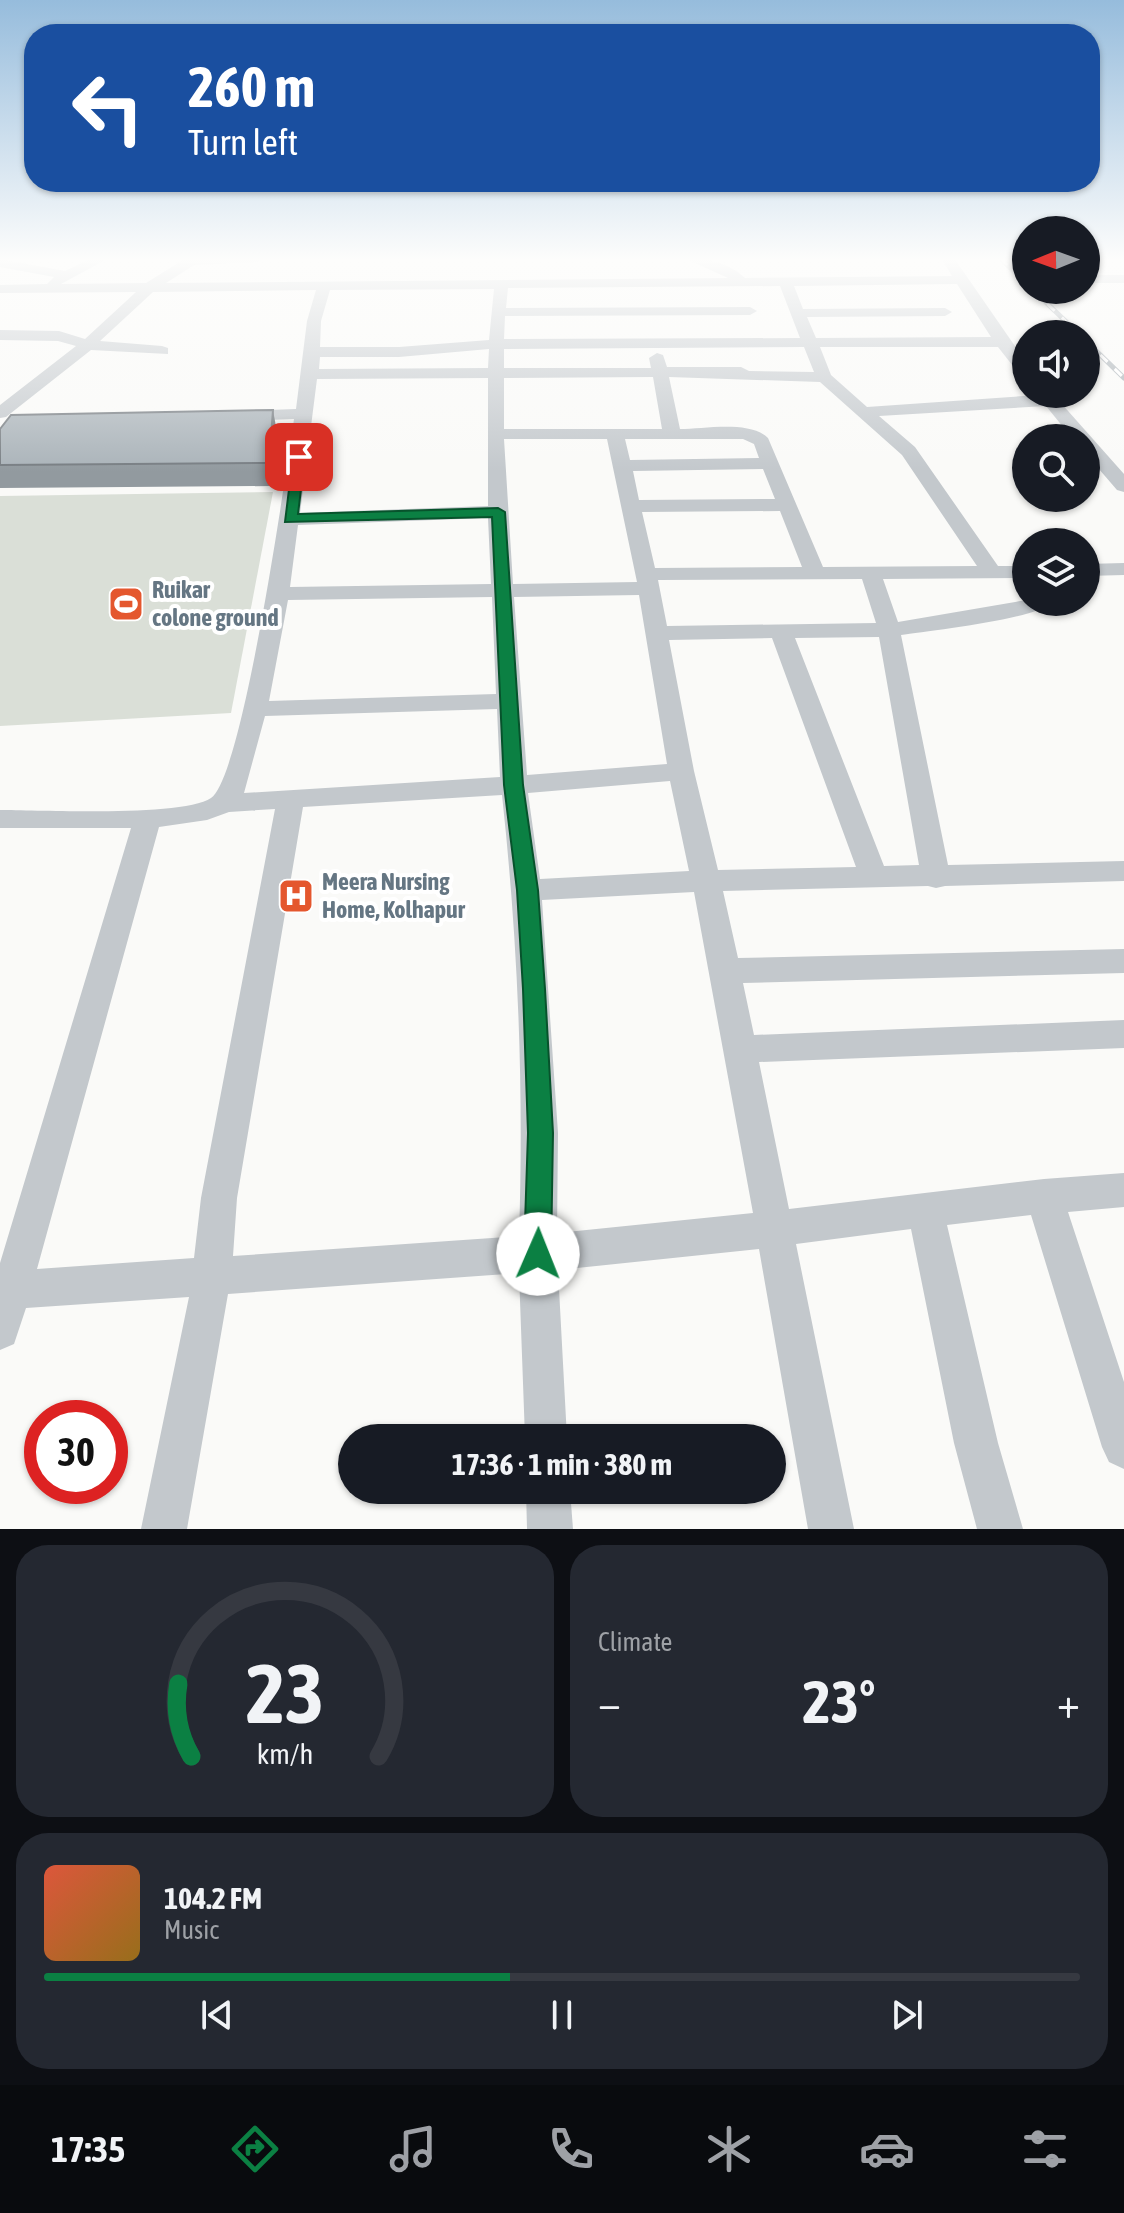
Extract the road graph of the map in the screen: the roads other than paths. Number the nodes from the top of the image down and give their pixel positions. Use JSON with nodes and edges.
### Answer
{"nodes":[{"id":1,"x":102,"y":329,"type":"edge"},
{"id":2,"x":314,"y":329,"type":"edge"},
{"id":3,"x":497,"y":329,"type":"edge"},
{"id":4,"x":755,"y":329,"type":"edge"},
{"id":5,"x":803,"y":329,"type":"edge"},
{"id":6,"x":994,"y":329,"type":"edge"},
{"id":7,"x":0,"y":335,"type":"edge"},
{"id":8,"x":807,"y":341,"type":"junction"},
{"id":9,"x":731,"y":342,"type":"junction"},
{"id":10,"x":759,"y":342,"type":"junction"},
{"id":11,"x":1002,"y":342,"type":"junction"},
{"id":12,"x":654,"y":343,"type":"junction"},
{"id":13,"x":497,"y":344,"type":"junction"},
{"id":14,"x":88,"y":345,"type":"junction"},
{"id":15,"x":162,"y":351,"type":"dead end"},
{"id":16,"x":313,"y":352,"type":"junction"},
{"id":17,"x":1012,"y":354,"type":"edge"},
{"id":18,"x":310,"y":374,"type":"junction"},
{"id":19,"x":497,"y":374,"type":"junction"},
{"id":20,"x":824,"y":377,"type":"junction"},
{"id":21,"x":662,"y":380,"type":"junction"},
{"id":22,"x":745,"y":383,"type":"junction"},
{"id":23,"x":1012,"y":401,"type":"edge"},
{"id":24,"x":1055,"y":408,"type":"edge"},
{"id":25,"x":864,"y":412,"type":"junction"},
{"id":26,"x":303,"y":414,"type":"junction"},
{"id":27,"x":224,"y":416,"type":"edge"},
{"id":28,"x":5,"y":418,"type":"edge"},
{"id":29,"x":1069,"y":424,"type":"edge"},
{"id":30,"x":672,"y":433,"type":"junction"},
{"id":31,"x":495,"y":434,"type":"junction"},
{"id":32,"x":615,"y":434,"type":"junction"},
{"id":33,"x":1100,"y":459,"type":"edge"},
{"id":34,"x":770,"y":463,"type":"junction"},
{"id":35,"x":622,"y":466,"type":"junction"},
{"id":36,"x":1124,"y":486,"type":"edge"},
{"id":37,"x":787,"y":505,"type":"junction"},
{"id":38,"x":631,"y":506,"type":"junction"},
{"id":39,"x":498,"y":512,"type":"junction"},
{"id":40,"x":290,"y":519,"type":"junction"},
{"id":41,"x":1124,"y":569,"type":"edge"},
{"id":42,"x":1100,"y":570,"type":"edge"},
{"id":43,"x":1012,"y":572,"type":"edge"},
{"id":44,"x":815,"y":573,"type":"junction"},
{"id":45,"x":992,"y":573,"type":"junction"},
{"id":46,"x":871,"y":574,"type":"junction"},
{"id":47,"x":647,"y":581,"type":"junction"},
{"id":48,"x":504,"y":589,"type":"junction"},
{"id":49,"x":279,"y":594,"type":"junction"},
{"id":50,"x":1012,"y":610,"type":"edge"},
{"id":51,"x":889,"y":630,"type":"junction"},
{"id":52,"x":781,"y":631,"type":"junction"},
{"id":53,"x":657,"y":633,"type":"junction"},
{"id":54,"x":511,"y":701,"type":"junction"},
{"id":55,"x":255,"y":709,"type":"junction"},
{"id":56,"x":681,"y":771,"type":"junction"},
{"id":57,"x":514,"y":785,"type":"junction"},
{"id":58,"x":291,"y":797,"type":"junction"},
{"id":59,"x":223,"y":803,"type":"junction"},
{"id":60,"x":148,"y":817,"type":"junction"},
{"id":61,"x":0,"y":819,"type":"edge"},
{"id":62,"x":1124,"y":871,"type":"edge"},
{"id":63,"x":936,"y":878,"type":"junction"},
{"id":64,"x":875,"y":879,"type":"junction"},
{"id":65,"x":703,"y":881,"type":"junction"},
{"id":66,"x":527,"y":890,"type":"junction"},
{"id":67,"x":1124,"y":961,"type":"edge"},
{"id":68,"x":725,"y":971,"type":"junction"},
{"id":69,"x":1124,"y":1034,"type":"edge"},
{"id":70,"x":740,"y":1049,"type":"junction"},
{"id":71,"x":1124,"y":1190,"type":"edge"},
{"id":72,"x":1044,"y":1196,"type":"junction"},
{"id":73,"x":926,"y":1212,"type":"junction"},
{"id":74,"x":774,"y":1231,"type":"junction"},
{"id":75,"x":538,"y":1254,"type":"junction"},
{"id":76,"x":212,"y":1277,"type":"junction"},
{"id":77,"x":6,"y":1290,"type":"edge"},
{"id":78,"x":0,"y":1330,"type":"edge"},
{"id":79,"x":545,"y":1424,"type":"edge"},
{"id":80,"x":1124,"y":1447,"type":"edge"},
{"id":81,"x":549,"y":1504,"type":"edge"},
{"id":82,"x":164,"y":1529,"type":"edge"},
{"id":83,"x":550,"y":1529,"type":"edge"},
{"id":84,"x":831,"y":1529,"type":"edge"},
{"id":85,"x":1000,"y":1529,"type":"edge"}],
"edges":[{"from":1,"to":14,"type":"street"},
{"from":2,"to":16,"type":"street"},
{"from":3,"to":13,"type":"street"},
{"from":4,"to":10,"type":"street"},
{"from":5,"to":8,"type":"street"},
{"from":6,"to":11,"type":"street"},
{"from":7,"to":14,"type":"street"},
{"from":8,"to":10,"type":"street"},
{"from":8,"to":11,"type":"street"},
{"from":8,"to":20,"type":"street"},
{"from":9,"to":10,"type":"street"},
{"from":9,"to":12,"type":"street"},
{"from":9,"to":22,"type":"street"},
{"from":11,"to":17,"type":"street"},
{"from":12,"to":13,"type":"street"},
{"from":12,"to":21,"type":"street"},
{"from":13,"to":16,"type":"street"},
{"from":13,"to":19,"type":"street"},
{"from":14,"to":15,"type":"street"},
{"from":14,"to":28,"type":"street"},
{"from":16,"to":18,"type":"street"},
{"from":18,"to":19,"type":"street"},
{"from":18,"to":26,"type":"street"},
{"from":19,"to":21,"type":"street"},
{"from":19,"to":31,"type":"street"},
{"from":20,"to":22,"type":"street"},
{"from":20,"to":25,"type":"street"},
{"from":21,"to":22,"type":"street"},
{"from":21,"to":30,"type":"street"},
{"from":23,"to":25,"type":"street"},
{"from":24,"to":29,"type":"street"},
{"from":25,"to":45,"type":"street"},
{"from":26,"to":27,"type":"street"},
{"from":26,"to":40,"type":"street"},
{"from":30,"to":32,"type":"street"},
{"from":30,"to":34,"type":"street"},
{"from":31,"to":32,"type":"street"},
{"from":31,"to":39,"type":"street"},
{"from":32,"to":35,"type":"street"},
{"from":33,"to":36,"type":"street"},
{"from":34,"to":35,"type":"street"},
{"from":34,"to":37,"type":"street"},
{"from":35,"to":38,"type":"street"},
{"from":37,"to":38,"type":"street"},
{"from":37,"to":44,"type":"street"},
{"from":38,"to":47,"type":"street"},
{"from":39,"to":40,"type":"street"},
{"from":39,"to":48,"type":"street"},
{"from":40,"to":49,"type":"street"},
{"from":41,"to":42,"type":"street"},
{"from":43,"to":45,"type":"street"},
{"from":44,"to":46,"type":"street"},
{"from":44,"to":47,"type":"street"},
{"from":45,"to":46,"type":"street"},
{"from":46,"to":51,"type":"street"},
{"from":47,"to":48,"type":"street"},
{"from":47,"to":53,"type":"street"},
{"from":48,"to":49,"type":"street"},
{"from":48,"to":54,"type":"street"},
{"from":49,"to":55,"type":"street"},
{"from":50,"to":51,"type":"street"},
{"from":51,"to":52,"type":"street"},
{"from":51,"to":63,"type":"street"},
{"from":52,"to":53,"type":"street"},
{"from":52,"to":64,"type":"street"},
{"from":53,"to":56,"type":"street"},
{"from":54,"to":55,"type":"street"},
{"from":54,"to":57,"type":"street"},
{"from":55,"to":59,"type":"street"},
{"from":56,"to":57,"type":"street"},
{"from":56,"to":65,"type":"street"},
{"from":57,"to":58,"type":"street"},
{"from":57,"to":66,"type":"street"},
{"from":58,"to":59,"type":"street"},
{"from":58,"to":76,"type":"street"},
{"from":59,"to":60,"type":"street"},
{"from":60,"to":61,"type":"street"},
{"from":60,"to":77,"type":"street"},
{"from":62,"to":63,"type":"street"},
{"from":63,"to":64,"type":"street"},
{"from":64,"to":65,"type":"street"},
{"from":65,"to":66,"type":"street"},
{"from":65,"to":68,"type":"street"},
{"from":66,"to":75,"type":"street"},
{"from":67,"to":68,"type":"street"},
{"from":68,"to":70,"type":"street"},
{"from":69,"to":70,"type":"street"},
{"from":70,"to":74,"type":"street"},
{"from":71,"to":72,"type":"street"},
{"from":72,"to":73,"type":"street"},
{"from":72,"to":80,"type":"street"},
{"from":73,"to":74,"type":"street"},
{"from":73,"to":85,"type":"street"},
{"from":74,"to":75,"type":"street"},
{"from":74,"to":84,"type":"street"},
{"from":75,"to":76,"type":"street"},
{"from":75,"to":79,"type":"street"},
{"from":76,"to":77,"type":"street"},
{"from":76,"to":82,"type":"street"},
{"from":77,"to":78,"type":"street"},
{"from":81,"to":83,"type":"street"}]}
